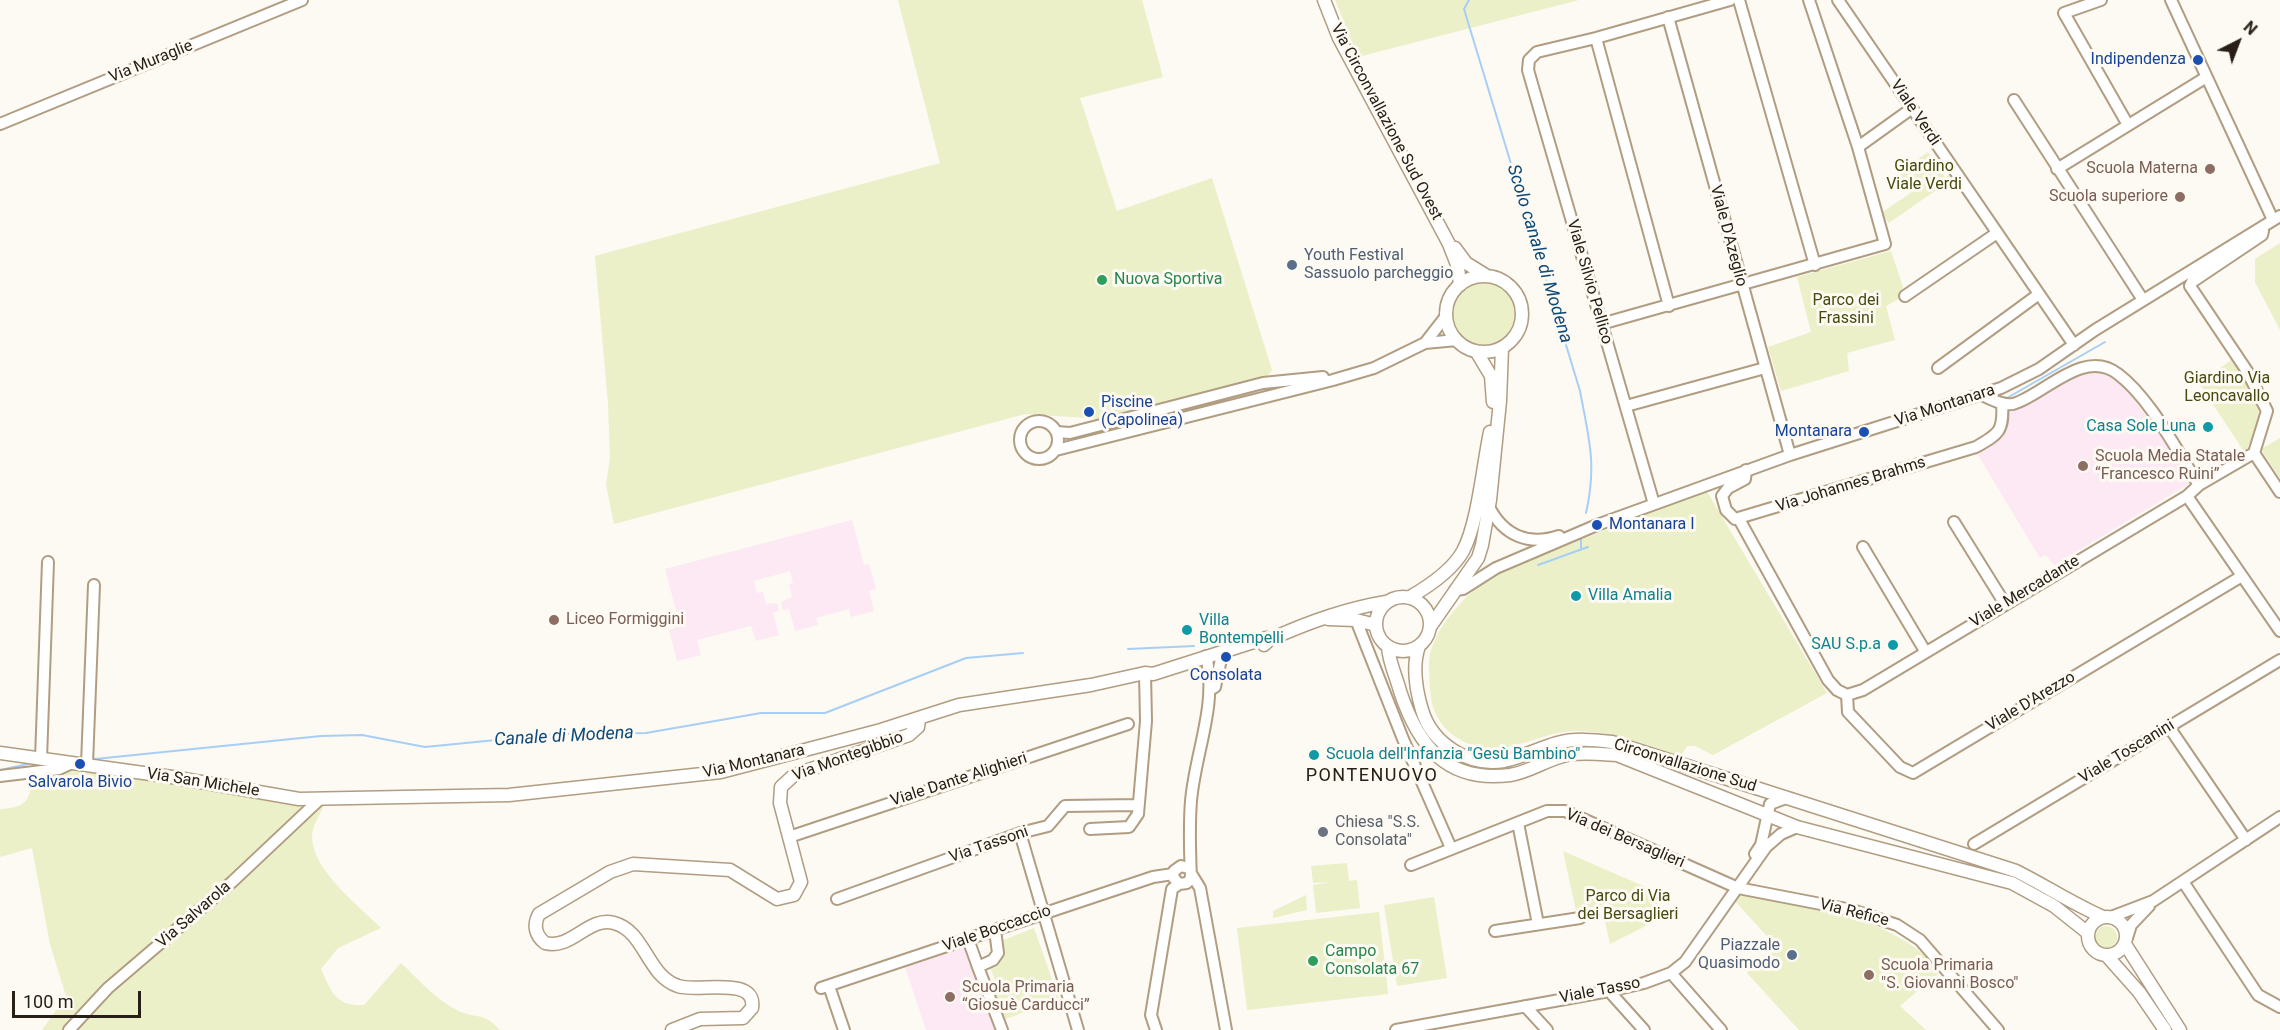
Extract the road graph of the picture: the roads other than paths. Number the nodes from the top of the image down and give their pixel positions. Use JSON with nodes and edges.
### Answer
{"nodes":[{"id":1,"x":302,"y":0,"type":"edge"},
{"id":2,"x":1324,"y":0,"type":"edge"},
{"id":3,"x":1730,"y":0,"type":"edge"},
{"id":4,"x":1739,"y":0,"type":"edge"},
{"id":5,"x":1809,"y":0,"type":"edge"},
{"id":6,"x":1838,"y":0,"type":"edge"},
{"id":7,"x":2101,"y":0,"type":"edge"},
{"id":8,"x":2171,"y":0,"type":"edge"},
{"id":9,"x":1668,"y":17,"type":"junction"},
{"id":10,"x":1596,"y":38,"type":"junction"},
{"id":11,"x":2205,"y":78,"type":"junction"},
{"id":12,"x":2014,"y":100,"type":"dead end"},
{"id":13,"x":1911,"y":109,"type":"junction"},
{"id":14,"x":0,"y":124,"type":"edge"},
{"id":15,"x":2128,"y":125,"type":"junction"},
{"id":16,"x":1858,"y":147,"type":"junction"},
{"id":17,"x":2057,"y":169,"type":"junction"},
{"id":18,"x":2273,"y":220,"type":"edge"},
{"id":19,"x":1997,"y":233,"type":"junction"},
{"id":20,"x":1449,"y":244,"type":"junction"},
{"id":21,"x":1815,"y":265,"type":"junction"},
{"id":22,"x":1487,"y":276,"type":"junction"},
{"id":23,"x":1460,"y":285,"type":"junction"},
{"id":24,"x":1742,"y":286,"type":"junction"},
{"id":25,"x":2039,"y":294,"type":"junction"},
{"id":26,"x":1905,"y":296,"type":"dead end"},
{"id":27,"x":2143,"y":300,"type":"junction"},
{"id":28,"x":1669,"y":306,"type":"junction"},
{"id":29,"x":1446,"y":316,"type":"junction"},
{"id":30,"x":1601,"y":324,"type":"junction"},
{"id":31,"x":1457,"y":340,"type":"junction"},
{"id":32,"x":1425,"y":343,"type":"junction"},
{"id":33,"x":2074,"y":345,"type":"junction"},
{"id":34,"x":1502,"y":348,"type":"junction"},
{"id":35,"x":1476,"y":351,"type":"junction"},
{"id":36,"x":1765,"y":368,"type":"junction"},
{"id":37,"x":1938,"y":368,"type":"dead end"},
{"id":38,"x":1335,"y":378,"type":"junction"},
{"id":39,"x":1982,"y":395,"type":"junction"},
{"id":40,"x":2002,"y":403,"type":"junction"},
{"id":41,"x":1626,"y":406,"type":"junction"},
{"id":42,"x":1057,"y":432,"type":"junction"},
{"id":43,"x":1056,"y":450,"type":"junction"},
{"id":44,"x":2254,"y":453,"type":"junction"},
{"id":45,"x":1790,"y":454,"type":"junction"},
{"id":46,"x":1746,"y":470,"type":"junction"},
{"id":47,"x":2199,"y":485,"type":"junction"},
{"id":48,"x":2280,"y":492,"type":"edge"},
{"id":49,"x":2187,"y":496,"type":"junction"},
{"id":50,"x":1654,"y":504,"type":"junction"},
{"id":51,"x":1489,"y":507,"type":"junction"},
{"id":52,"x":1739,"y":519,"type":"junction"},
{"id":53,"x":1954,"y":522,"type":"dead end"},
{"id":54,"x":1585,"y":529,"type":"junction"},
{"id":55,"x":1863,"y":547,"type":"dead end"},
{"id":56,"x":48,"y":562,"type":"dead end"},
{"id":57,"x":2242,"y":576,"type":"junction"},
{"id":58,"x":94,"y":585,"type":"dead end"},
{"id":59,"x":1455,"y":590,"type":"junction"},
{"id":60,"x":1410,"y":597,"type":"junction"},
{"id":61,"x":1386,"y":602,"type":"junction"},
{"id":62,"x":2005,"y":604,"type":"junction"},
{"id":63,"x":1317,"y":620,"type":"junction"},
{"id":64,"x":1356,"y":620,"type":"junction"},
{"id":65,"x":1376,"y":625,"type":"junction"},
{"id":66,"x":1430,"y":627,"type":"junction"},
{"id":67,"x":2280,"y":631,"type":"edge"},
{"id":68,"x":1269,"y":640,"type":"junction"},
{"id":69,"x":1419,"y":646,"type":"junction"},
{"id":70,"x":1388,"y":647,"type":"junction"},
{"id":71,"x":1925,"y":651,"type":"junction"},
{"id":72,"x":1207,"y":659,"type":"junction"},
{"id":73,"x":1221,"y":659,"type":"junction"},
{"id":74,"x":2280,"y":660,"type":"edge"},
{"id":75,"x":1145,"y":673,"type":"junction"},
{"id":76,"x":1211,"y":689,"type":"junction"},
{"id":77,"x":1847,"y":695,"type":"junction"},
{"id":78,"x":919,"y":719,"type":"junction"},
{"id":79,"x":1128,"y":724,"type":"dead end"},
{"id":80,"x":2169,"y":728,"type":"junction"},
{"id":81,"x":0,"y":753,"type":"edge"},
{"id":82,"x":41,"y":759,"type":"junction"},
{"id":83,"x":72,"y":764,"type":"junction"},
{"id":84,"x":87,"y":764,"type":"junction"},
{"id":85,"x":0,"y":776,"type":"edge"},
{"id":86,"x":1786,"y":798,"type":"junction"},
{"id":87,"x":319,"y":800,"type":"junction"},
{"id":88,"x":1137,"y":805,"type":"junction"},
{"id":89,"x":1766,"y":815,"type":"junction"},
{"id":90,"x":2280,"y":817,"type":"edge"},
{"id":91,"x":1518,"y":823,"type":"junction"},
{"id":92,"x":1797,"y":827,"type":"junction"},
{"id":93,"x":1090,"y":830,"type":"dead end"},
{"id":94,"x":1020,"y":833,"type":"junction"},
{"id":95,"x":789,"y":837,"type":"junction"},
{"id":96,"x":2246,"y":840,"type":"junction"},
{"id":97,"x":1974,"y":844,"type":"dead end"},
{"id":98,"x":1451,"y":848,"type":"junction"},
{"id":99,"x":1411,"y":865,"type":"dead end"},
{"id":100,"x":1751,"y":868,"type":"junction"},
{"id":101,"x":1190,"y":872,"type":"junction"},
{"id":102,"x":1173,"y":874,"type":"junction"},
{"id":103,"x":2184,"y":883,"type":"junction"},
{"id":104,"x":1179,"y":884,"type":"junction"},
{"id":105,"x":1737,"y":888,"type":"junction"},
{"id":106,"x":837,"y":899,"type":"dead end"},
{"id":107,"x":2153,"y":901,"type":"junction"},
{"id":108,"x":1044,"y":913,"type":"junction"},
{"id":109,"x":2107,"y":917,"type":"junction"},
{"id":110,"x":1580,"y":918,"type":"dead end"},
{"id":111,"x":1538,"y":924,"type":"junction"},
{"id":112,"x":995,"y":930,"type":"junction"},
{"id":113,"x":1495,"y":931,"type":"dead end"},
{"id":114,"x":2088,"y":933,"type":"junction"},
{"id":115,"x":968,"y":939,"type":"junction"},
{"id":116,"x":2126,"y":941,"type":"junction"},
{"id":117,"x":2107,"y":956,"type":"junction"},
{"id":118,"x":978,"y":967,"type":"junction"},
{"id":119,"x":1671,"y":973,"type":"junction"},
{"id":120,"x":1609,"y":991,"type":"junction"},
{"id":121,"x":1525,"y":1006,"type":"junction"},
{"id":122,"x":2280,"y":1007,"type":"edge"},
{"id":123,"x":1444,"y":1021,"type":"junction"},
{"id":124,"x":1409,"y":1029,"type":"edge"},
{"id":125,"x":69,"y":1030,"type":"edge"},
{"id":126,"x":672,"y":1030,"type":"edge"},
{"id":127,"x":844,"y":1030,"type":"edge"},
{"id":128,"x":1002,"y":1030,"type":"edge"},
{"id":129,"x":1078,"y":1030,"type":"edge"},
{"id":130,"x":1156,"y":1030,"type":"edge"},
{"id":131,"x":1226,"y":1030,"type":"edge"},
{"id":132,"x":1396,"y":1030,"type":"edge"},
{"id":133,"x":1452,"y":1030,"type":"edge"},
{"id":134,"x":1547,"y":1030,"type":"edge"},
{"id":135,"x":1644,"y":1030,"type":"edge"},
{"id":136,"x":1721,"y":1030,"type":"edge"},
{"id":137,"x":1998,"y":1030,"type":"edge"},
{"id":138,"x":2165,"y":1030,"type":"edge"},
{"id":139,"x":2180,"y":1030,"type":"edge"}],
"edges":[{"from":1,"to":14,"type":"street","name":"Via Muraglie"},
{"from":2,"to":20,"type":"main road","name":"Via Circonvallazione Sud Ovest"},
{"from":3,"to":9,"type":"street"},
{"from":4,"to":21,"type":"street"},
{"from":5,"to":16,"type":"street"},
{"from":6,"to":13,"type":"street","name":"Viale Verdi"},
{"from":7,"to":15,"type":"street"},
{"from":8,"to":11,"type":"street"},
{"from":9,"to":10,"type":"street"},
{"from":9,"to":24,"type":"street","name":"Viale D'Azeglio"},
{"from":10,"to":28,"type":"street"},
{"from":10,"to":30,"type":"street","name":"Viale Silvio Pellico"},
{"from":11,"to":15,"type":"street"},
{"from":11,"to":18,"type":"street"},
{"from":12,"to":17,"type":"street"},
{"from":13,"to":16,"type":"street"},
{"from":13,"to":19,"type":"street","name":"Viale Verdi"},
{"from":15,"to":17,"type":"street"},
{"from":16,"to":21,"type":"street"},
{"from":17,"to":27,"type":"street"},
{"from":18,"to":27,"type":"street","name":"Via Montanara"},
{"from":18,"to":44,"type":"street"},
{"from":19,"to":25,"type":"street","name":"Viale Verdi"},
{"from":19,"to":26,"type":"street"},
{"from":20,"to":22,"type":"main road","name":"Via Circonvallazione Sud Ovest"},
{"from":20,"to":23,"type":"main road","name":"Via Circonvallazione Sud Ovest"},
{"from":21,"to":24,"type":"street"},
{"from":22,"to":23,"type":"main road"},
{"from":22,"to":34,"type":"main road","name":"Via Circonvallazione Sud Ovest"},
{"from":23,"to":29,"type":"main road"},
{"from":24,"to":28,"type":"street"},
{"from":24,"to":36,"type":"street","name":"Viale D'Azeglio"},
{"from":25,"to":33,"type":"street","name":"Viale Verdi"},
{"from":25,"to":37,"type":"street"},
{"from":27,"to":33,"type":"street","name":"Via Montanara"},
{"from":28,"to":30,"type":"street"},
{"from":29,"to":31,"type":"main road"},
{"from":29,"to":32,"type":"street"},
{"from":30,"to":41,"type":"street","name":"Viale Silvio Pellico"},
{"from":31,"to":32,"type":"street"},
{"from":31,"to":35,"type":"main road"},
{"from":32,"to":38,"type":"street"},
{"from":33,"to":39,"type":"street","name":"Via Montanara"},
{"from":34,"to":35,"type":"main road"},
{"from":34,"to":51,"type":"main road","name":"Circonvallazione Sud"},
{"from":35,"to":60,"type":"main road"},
{"from":36,"to":41,"type":"street"},
{"from":36,"to":45,"type":"street","name":"Viale D'Azeglio"},
{"from":38,"to":42,"type":"street"},
{"from":38,"to":43,"type":"street"},
{"from":39,"to":40,"type":"street"},
{"from":39,"to":45,"type":"street","name":"Via Montanara"},
{"from":40,"to":47,"type":"street"},
{"from":40,"to":52,"type":"street","name":"Via Johannes Brahms"},
{"from":41,"to":50,"type":"street","name":"Viale Silvio Pellico"},
{"from":42,"to":43,"type":"street"},
{"from":42,"to":43,"type":"street"},
{"from":44,"to":47,"type":"street","name":"Viale Mercadante"},
{"from":44,"to":48,"type":"street"},
{"from":45,"to":46,"type":"street","name":"Via Montanara"},
{"from":46,"to":50,"type":"street","name":"Via Montanara"},
{"from":46,"to":52,"type":"street"},
{"from":47,"to":49,"type":"street","name":"Viale Mercadante"},
{"from":49,"to":57,"type":"street"},
{"from":49,"to":62,"type":"street","name":"Viale Mercadante"},
{"from":50,"to":54,"type":"street","name":"Via Montanara"},
{"from":51,"to":54,"type":"street","name":"Via Montanara"},
{"from":51,"to":59,"type":"main road","name":"Circonvallazione Sud"},
{"from":52,"to":77,"type":"street"},
{"from":53,"to":62,"type":"street"},
{"from":54,"to":59,"type":"street","name":"Via Montanara"},
{"from":55,"to":71,"type":"street"},
{"from":56,"to":82,"type":"street"},
{"from":57,"to":67,"type":"street"},
{"from":57,"to":77,"type":"street","name":"Viale D'Arezzo"},
{"from":58,"to":84,"type":"street"},
{"from":59,"to":66,"type":"main road","name":"Circonvallazione Sud"},
{"from":60,"to":61,"type":"main road"},
{"from":60,"to":66,"type":"main road"},
{"from":61,"to":63,"type":"main road","name":"Via Montanara"},
{"from":61,"to":65,"type":"main road"},
{"from":62,"to":71,"type":"street","name":"Viale Mercadante"},
{"from":63,"to":64,"type":"main road","name":"Via Montanara"},
{"from":63,"to":68,"type":"main road","name":"Via Montanara"},
{"from":64,"to":65,"type":"main road","name":"Via Montanara"},
{"from":64,"to":98,"type":"street"},
{"from":65,"to":70,"type":"main road","name":"Circonvallazione Sud"},
{"from":66,"to":69,"type":"main road","name":"Circonvallazione Sud"},
{"from":68,"to":72,"type":"main road","name":"Via Montanara"},
{"from":68,"to":73,"type":"main road","name":"Via Montanara"},
{"from":69,"to":70,"type":"main road"},
{"from":69,"to":86,"type":"main road","name":"Circonvallazione Sud"},
{"from":70,"to":89,"type":"main road","name":"Circonvallazione Sud"},
{"from":71,"to":77,"type":"street","name":"Viale Mercadante"},
{"from":72,"to":73,"type":"main road","name":"Via Montanara"},
{"from":72,"to":75,"type":"main road","name":"Via Montanara"},
{"from":72,"to":76,"type":"street"},
{"from":73,"to":76,"type":"street"},
{"from":74,"to":80,"type":"street","name":"Viale Toscanini"},
{"from":75,"to":78,"type":"main road","name":"Via Montanara"},
{"from":75,"to":88,"type":"street"},
{"from":76,"to":101,"type":"street"},
{"from":78,"to":87,"type":"main road","name":"Via Montanara"},
{"from":78,"to":95,"type":"main road","name":"Via Montegibbio"},
{"from":79,"to":95,"type":"street","name":"Viale Dante Alighieri"},
{"from":80,"to":96,"type":"street"},
{"from":80,"to":97,"type":"street","name":"Viale Toscanini"},
{"from":81,"to":82,"type":"main road","name":"Via San Michele"},
{"from":82,"to":83,"type":"main road","name":"Via San Michele"},
{"from":83,"to":84,"type":"main road","name":"Via San Michele"},
{"from":83,"to":85,"type":"street","name":"Via San Michele"},
{"from":84,"to":87,"type":"main road","name":"Via San Michele"},
{"from":86,"to":89,"type":"street","name":"Circonvallazione Sud"},
{"from":86,"to":109,"type":"main road","name":"Circonvallazione Sud"},
{"from":87,"to":125,"type":"street","name":"Via Salvarola"},
{"from":88,"to":93,"type":"street"},
{"from":88,"to":94,"type":"street","name":"Via Tassoni"},
{"from":89,"to":92,"type":"main road","name":"Circonvallazione Sud"},
{"from":89,"to":100,"type":"street","name":"Viale Tasso"},
{"from":90,"to":96,"type":"street"},
{"from":91,"to":98,"type":"street","name":"Via dei Bersaglieri"},
{"from":91,"to":105,"type":"street","name":"Via dei Bersaglieri"},
{"from":91,"to":111,"type":"street"},
{"from":92,"to":100,"type":"street","name":"Viale Tasso"},
{"from":92,"to":114,"type":"main road","name":"Circonvallazione Sud"},
{"from":94,"to":106,"type":"street","name":"Via Tassoni"},
{"from":94,"to":108,"type":"street"},
{"from":95,"to":126,"type":"main road","name":"Via Montegibbio"},
{"from":96,"to":103,"type":"street"},
{"from":98,"to":99,"type":"street","name":"Via dei Bersaglieri"},
{"from":100,"to":105,"type":"street","name":"Viale Tasso"},
{"from":101,"to":102,"type":"street","name":"Viale Boccaccio"},
{"from":101,"to":104,"type":"street"},
{"from":101,"to":131,"type":"street"},
{"from":102,"to":104,"type":"street"},
{"from":102,"to":108,"type":"street","name":"Viale Boccaccio"},
{"from":103,"to":107,"type":"street"},
{"from":103,"to":122,"type":"street"},
{"from":104,"to":130,"type":"street"},
{"from":105,"to":119,"type":"street","name":"Viale Tasso"},
{"from":105,"to":137,"type":"street","name":"Via Refice"},
{"from":107,"to":109,"type":"street"},
{"from":107,"to":116,"type":"street"},
{"from":108,"to":112,"type":"street","name":"Viale Boccaccio"},
{"from":108,"to":129,"type":"street"},
{"from":109,"to":114,"type":"main road"},
{"from":109,"to":116,"type":"main road","name":"Circonvallazione Sud"},
{"from":110,"to":111,"type":"street"},
{"from":111,"to":113,"type":"street"},
{"from":112,"to":115,"type":"street","name":"Viale Boccaccio"},
{"from":112,"to":118,"type":"street"},
{"from":114,"to":117,"type":"main road","name":"Circonvallazione Sud"},
{"from":115,"to":118,"type":"street"},
{"from":115,"to":127,"type":"street","name":"Viale Boccaccio"},
{"from":116,"to":117,"type":"main road"},
{"from":116,"to":139,"type":"main road","name":"Circonvallazione Sud"},
{"from":117,"to":138,"type":"main road","name":"Circonvallazione Sud"},
{"from":118,"to":128,"type":"street"},
{"from":119,"to":120,"type":"street","name":"Viale Tasso"},
{"from":119,"to":136,"type":"street"},
{"from":120,"to":121,"type":"street","name":"Viale Tasso"},
{"from":120,"to":135,"type":"street"},
{"from":121,"to":123,"type":"street","name":"Viale Tasso"},
{"from":121,"to":134,"type":"street"},
{"from":123,"to":124,"type":"street","name":"Viale Tasso"},
{"from":123,"to":133,"type":"street"},
{"from":124,"to":132,"type":"street","name":"Viale Tasso"}]}
